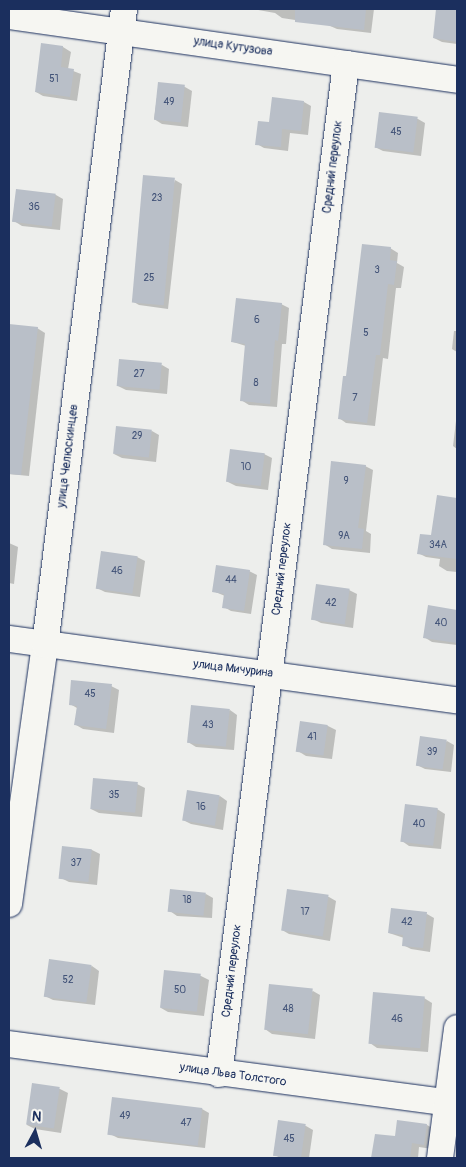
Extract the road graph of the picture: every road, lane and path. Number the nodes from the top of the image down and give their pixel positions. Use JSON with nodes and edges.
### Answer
{"nodes":[{"id":1,"x":9,"y":16,"type":"edge"},
{"id":2,"x":122,"y":20,"type":"edge"},
{"id":3,"x":346,"y":64,"type":"junction"},
{"id":4,"x":457,"y":80,"type":"edge"},
{"id":5,"x":9,"y":639,"type":"edge"},
{"id":6,"x":45,"y":645,"type":"junction"},
{"id":7,"x":269,"y":673,"type":"junction"},
{"id":8,"x":457,"y":700,"type":"edge"},
{"id":9,"x":9,"y":904,"type":"edge"},
{"id":10,"x":457,"y":1028,"type":"edge"},
{"id":11,"x":9,"y":1044,"type":"edge"},
{"id":12,"x":219,"y":1074,"type":"junction"},
{"id":13,"x":452,"y":1103,"type":"edge"},
{"id":14,"x":440,"y":1158,"type":"edge"}],
"edges":[{"from":1,"to":2,"type":"street","name":"улица Кутузова"},
{"from":2,"to":3,"type":"street","name":"улица Кутузова"},
{"from":2,"to":6,"type":"street","name":"улица Челюскинцев"},
{"from":3,"to":4,"type":"street","name":"улица Кутузова"},
{"from":3,"to":7,"type":"street","name":"Средний переулок"},
{"from":5,"to":6,"type":"street","name":"улица Мичурина"},
{"from":6,"to":7,"type":"street","name":"улица Мичурина"},
{"from":6,"to":9,"type":"street","name":"улица Челюскинцев"},
{"from":7,"to":8,"type":"street","name":"улица Мичурина"},
{"from":7,"to":12,"type":"street","name":"Средний переулок"},
{"from":10,"to":13,"type":"street"},
{"from":11,"to":12,"type":"street","name":"улица Льва Толстого"},
{"from":12,"to":13,"type":"street","name":"улица Льва Толстого"},
{"from":13,"to":14,"type":"street"}]}
